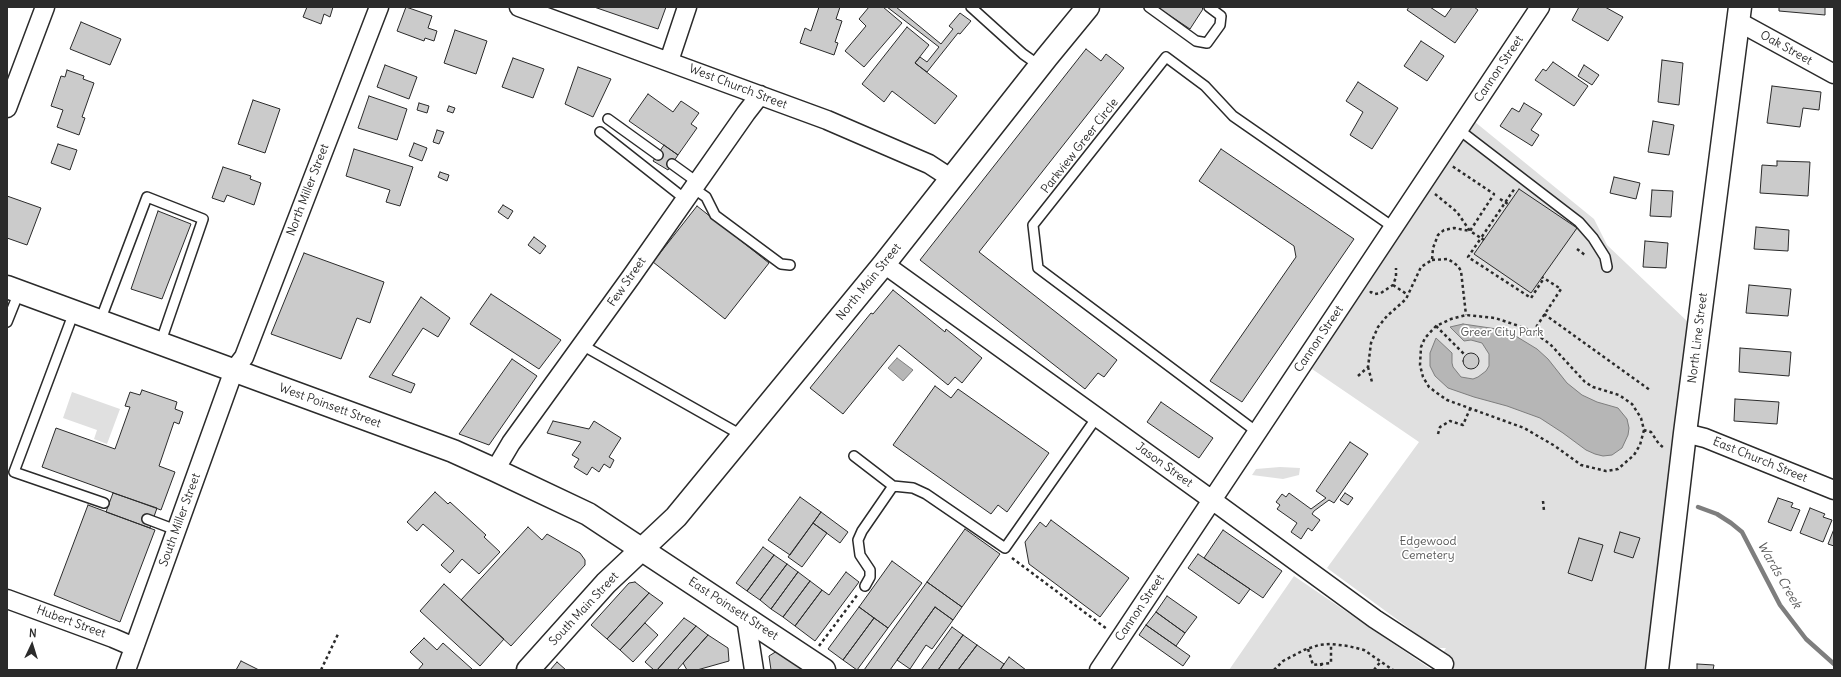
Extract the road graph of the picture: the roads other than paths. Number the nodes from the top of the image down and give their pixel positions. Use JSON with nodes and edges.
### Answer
{"nodes":[{"id":1,"x":45,"y":7,"type":"edge"},
{"id":2,"x":379,"y":7,"type":"edge"},
{"id":3,"x":519,"y":7,"type":"edge"},
{"id":4,"x":687,"y":7,"type":"edge"},
{"id":5,"x":971,"y":7,"type":"edge"},
{"id":6,"x":1088,"y":7,"type":"edge"},
{"id":7,"x":1149,"y":7,"type":"edge"},
{"id":8,"x":1209,"y":7,"type":"edge"},
{"id":9,"x":1540,"y":7,"type":"edge"},
{"id":10,"x":1740,"y":14,"type":"edge"},
{"id":11,"x":669,"y":61,"type":"junction"},
{"id":12,"x":1040,"y":66,"type":"junction"},
{"id":13,"x":1834,"y":74,"type":"edge"},
{"id":14,"x":760,"y":95,"type":"junction"},
{"id":15,"x":7,"y":108,"type":"edge"},
{"id":16,"x":608,"y":120,"type":"dead end"},
{"id":17,"x":1458,"y":129,"type":"junction"},
{"id":18,"x":600,"y":132,"type":"dead end"},
{"id":19,"x":658,"y":155,"type":"dead end"},
{"id":20,"x":672,"y":164,"type":"dead end"},
{"id":21,"x":952,"y":179,"type":"junction"},
{"id":22,"x":692,"y":190,"type":"junction"},
{"id":23,"x":1393,"y":227,"type":"junction"},
{"id":24,"x":884,"y":264,"type":"junction"},
{"id":25,"x":790,"y":265,"type":"dead end"},
{"id":26,"x":1607,"y":267,"type":"dead end"},
{"id":27,"x":13,"y":290,"type":"edge"},
{"id":28,"x":74,"y":312,"type":"junction"},
{"id":29,"x":100,"y":321,"type":"junction"},
{"id":30,"x":7,"y":322,"type":"edge"},
{"id":31,"x":160,"y":344,"type":"junction"},
{"id":32,"x":582,"y":345,"type":"junction"},
{"id":33,"x":234,"y":370,"type":"junction"},
{"id":34,"x":1097,"y":417,"type":"junction"},
{"id":35,"x":1257,"y":432,"type":"junction"},
{"id":36,"x":1685,"y":433,"type":"junction"},
{"id":37,"x":743,"y":436,"type":"junction"},
{"id":38,"x":854,"y":456,"type":"dead end"},
{"id":39,"x":495,"y":470,"type":"junction"},
{"id":40,"x":893,"y":486,"type":"junction"},
{"id":41,"x":1834,"y":490,"type":"edge"},
{"id":42,"x":1212,"y":500,"type":"junction"},
{"id":43,"x":104,"y":503,"type":"dead end"},
{"id":44,"x":147,"y":519,"type":"dead end"},
{"id":45,"x":176,"y":530,"type":"junction"},
{"id":46,"x":642,"y":549,"type":"junction"},
{"id":47,"x":864,"y":586,"type":"road end"},
{"id":48,"x":7,"y":599,"type":"edge"},
{"id":49,"x":746,"y":618,"type":"junction"},
{"id":50,"x":773,"y":636,"type":"junction"},
{"id":51,"x":134,"y":648,"type":"junction"},
{"id":52,"x":751,"y":648,"type":"junction"},
{"id":53,"x":1444,"y":664,"type":"dead end"},
{"id":54,"x":126,"y":670,"type":"edge"},
{"id":55,"x":528,"y":670,"type":"edge"},
{"id":56,"x":754,"y":670,"type":"edge"},
{"id":57,"x":824,"y":670,"type":"edge"},
{"id":58,"x":1098,"y":670,"type":"edge"},
{"id":59,"x":1657,"y":670,"type":"edge"}],
"edges":[{"from":1,"to":15,"type":"street"},
{"from":2,"to":33,"type":"street","name":"North Miller Street"},
{"from":3,"to":11,"type":"street","name":"West Church Street"},
{"from":4,"to":11,"type":"street"},
{"from":5,"to":12,"type":"lane"},
{"from":6,"to":12,"type":"main road","name":"North Main Street"},
{"from":7,"to":8,"type":"lane"},
{"from":9,"to":17,"type":"street","name":"Cannon Street"},
{"from":10,"to":13,"type":"street","name":"Oak Street"},
{"from":10,"to":36,"type":"main road","name":"North Line Street"},
{"from":11,"to":14,"type":"street","name":"West Church Street"},
{"from":12,"to":21,"type":"main road","name":"North Main Street"},
{"from":14,"to":21,"type":"street","name":"West Church Street"},
{"from":14,"to":22,"type":"street","name":"Few Street"},
{"from":16,"to":19,"type":"lane"},
{"from":17,"to":23,"type":"street","name":"Cannon Street"},
{"from":17,"to":26,"type":"lane"},
{"from":18,"to":22,"type":"lane"},
{"from":20,"to":22,"type":"lane"},
{"from":21,"to":24,"type":"main road","name":"North Main Street"},
{"from":22,"to":25,"type":"lane"},
{"from":22,"to":32,"type":"street","name":"Few Street"},
{"from":23,"to":35,"type":"street","name":"Cannon Street"},
{"from":23,"to":35,"type":"lane","name":"Parkview Greer Circle"},
{"from":24,"to":34,"type":"street","name":"Jason Street"},
{"from":24,"to":37,"type":"main road","name":"North Main Street"},
{"from":27,"to":28,"type":"main road","name":"West Poinsett Street"},
{"from":27,"to":30,"type":"lane"},
{"from":28,"to":29,"type":"main road","name":"West Poinsett Street"},
{"from":28,"to":43,"type":"lane"},
{"from":29,"to":31,"type":"main road","name":"West Poinsett Street"},
{"from":29,"to":31,"type":"lane"},
{"from":31,"to":33,"type":"main road","name":"West Poinsett Street"},
{"from":32,"to":37,"type":"lane"},
{"from":32,"to":39,"type":"street","name":"Few Street"},
{"from":33,"to":39,"type":"main road","name":"West Poinsett Street"},
{"from":33,"to":45,"type":"street","name":"South Miller Street"},
{"from":34,"to":40,"type":"lane"},
{"from":34,"to":42,"type":"street","name":"Jason Street"},
{"from":35,"to":42,"type":"street","name":"Cannon Street"},
{"from":36,"to":41,"type":"street","name":"East Church Street"},
{"from":36,"to":59,"type":"main road","name":"North Line Street"},
{"from":37,"to":46,"type":"main road","name":"North Main Street"},
{"from":38,"to":40,"type":"lane"},
{"from":39,"to":46,"type":"main road","name":"West Poinsett Street"},
{"from":40,"to":47,"type":"lane"},
{"from":42,"to":53,"type":"street","name":"Jason Street"},
{"from":42,"to":58,"type":"street","name":"Cannon Street"},
{"from":44,"to":45,"type":"lane"},
{"from":45,"to":51,"type":"street","name":"South Miller Street"},
{"from":46,"to":49,"type":"main road","name":"East Poinsett Street"},
{"from":46,"to":55,"type":"main road","name":"South Main Street"},
{"from":48,"to":51,"type":"street","name":"Hubert Street"},
{"from":49,"to":50,"type":"main road","name":"East Poinsett Street"},
{"from":49,"to":52,"type":"street"},
{"from":50,"to":52,"type":"street"},
{"from":50,"to":57,"type":"main road","name":"East Poinsett Street"},
{"from":51,"to":54,"type":"street","name":"South Miller Street"},
{"from":52,"to":56,"type":"street"}]}
